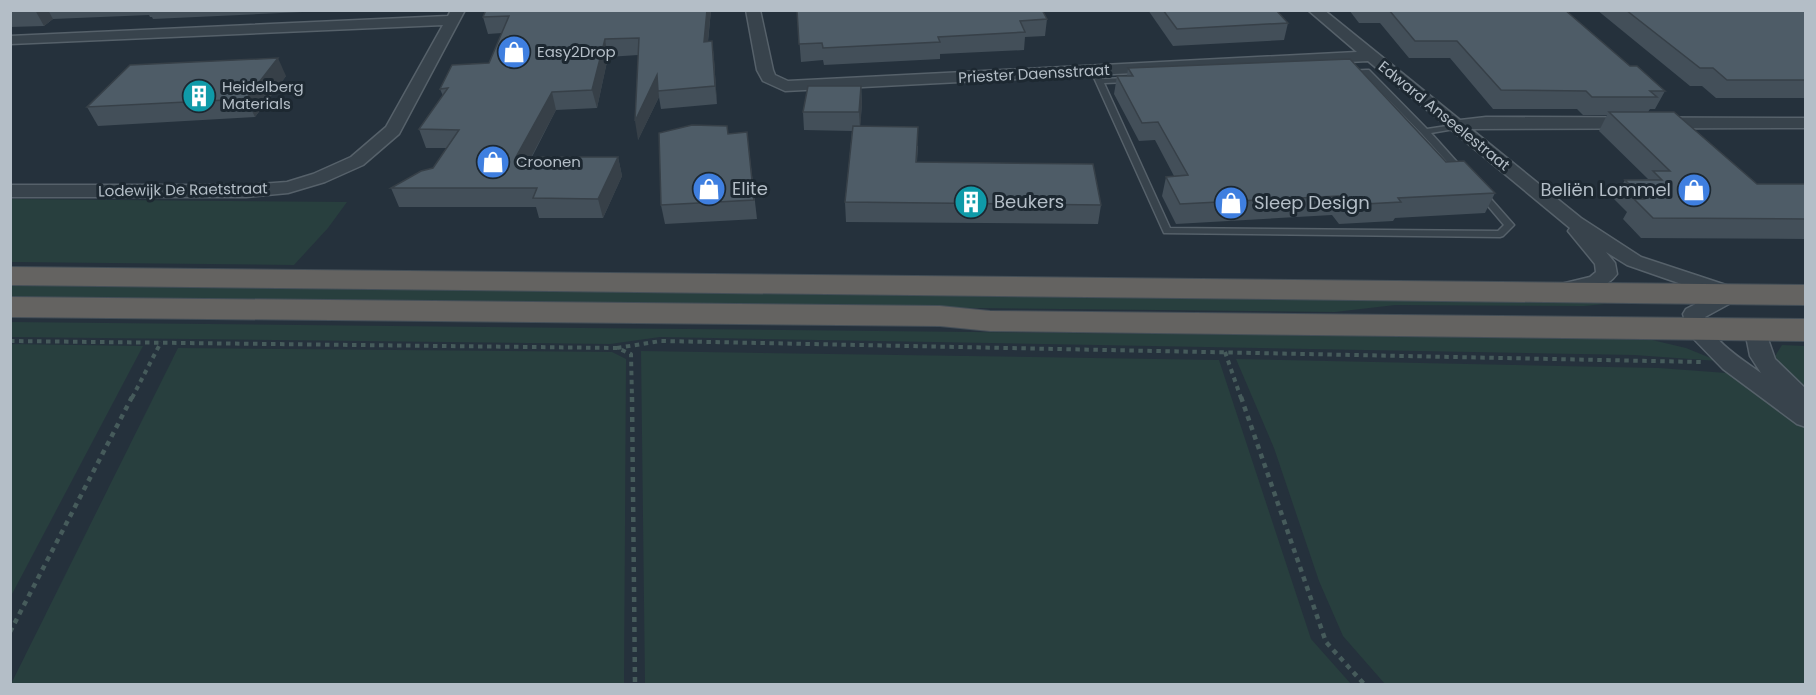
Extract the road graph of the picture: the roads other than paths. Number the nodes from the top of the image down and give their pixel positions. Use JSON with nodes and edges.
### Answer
{"nodes":[{"id":1,"x":753,"y":10,"type":"edge"},
{"id":2,"x":1314,"y":10,"type":"edge"},
{"id":3,"x":456,"y":15,"type":"edge"},
{"id":4,"x":10,"y":40,"type":"edge"},
{"id":5,"x":1371,"y":56,"type":"junction"},
{"id":6,"x":1343,"y":73,"type":"edge"},
{"id":7,"x":1098,"y":76,"type":"junction"},
{"id":8,"x":1135,"y":80,"type":"edge"},
{"id":9,"x":1806,"y":123,"type":"edge"},
{"id":10,"x":1457,"y":126,"type":"junction"},
{"id":11,"x":1425,"y":132,"type":"junction"},
{"id":12,"x":10,"y":191,"type":"edge"},
{"id":13,"x":1574,"y":222,"type":"junction"},
{"id":14,"x":10,"y":276,"type":"edge"},
{"id":15,"x":1552,"y":293,"type":"junction"},
{"id":16,"x":1731,"y":294,"type":"junction"},
{"id":17,"x":1806,"y":295,"type":"edge"},
{"id":18,"x":10,"y":307,"type":"edge"},
{"id":19,"x":1636,"y":328,"type":"junction"},
{"id":20,"x":1697,"y":329,"type":"junction"},
{"id":21,"x":1765,"y":330,"type":"junction"},
{"id":22,"x":1806,"y":330,"type":"edge"},
{"id":23,"x":1731,"y":363,"type":"junction"},
{"id":24,"x":1806,"y":404,"type":"edge"},
{"id":25,"x":1806,"y":418,"type":"edge"}],
"edges":[{"from":1,"to":7,"type":"street","name":"Priester Daensstraat"},
{"from":2,"to":5,"type":"street","name":"Edward Anseelestraat"},
{"from":3,"to":4,"type":"street","name":"Lodewijk De Raetstraat"},
{"from":3,"to":12,"type":"street","name":"Lodewijk De Raetstraat"},
{"from":5,"to":7,"type":"street","name":"Priester Daensstraat"},
{"from":5,"to":10,"type":"street","name":"Edward Anseelestraat"},
{"from":6,"to":11,"type":"lane"},
{"from":7,"to":8,"type":"lane"},
{"from":7,"to":11,"type":"lane"},
{"from":9,"to":10,"type":"street"},
{"from":10,"to":11,"type":"lane"},
{"from":10,"to":13,"type":"street","name":"Edward Anseelestraat"},
{"from":13,"to":15,"type":"street","name":"Edward Anseelestraat"},
{"from":13,"to":16,"type":"street","name":"Edward Anseelestraat"},
{"from":14,"to":15,"type":"highway"},
{"from":15,"to":16,"type":"highway"},
{"from":16,"to":17,"type":"highway"},
{"from":16,"to":20,"type":"street"},
{"from":18,"to":19,"type":"highway"},
{"from":19,"to":20,"type":"highway"},
{"from":19,"to":23,"type":"street"},
{"from":20,"to":21,"type":"highway"},
{"from":20,"to":23,"type":"street"},
{"from":21,"to":22,"type":"highway"},
{"from":21,"to":24,"type":"street"},
{"from":23,"to":25,"type":"street"}]}
